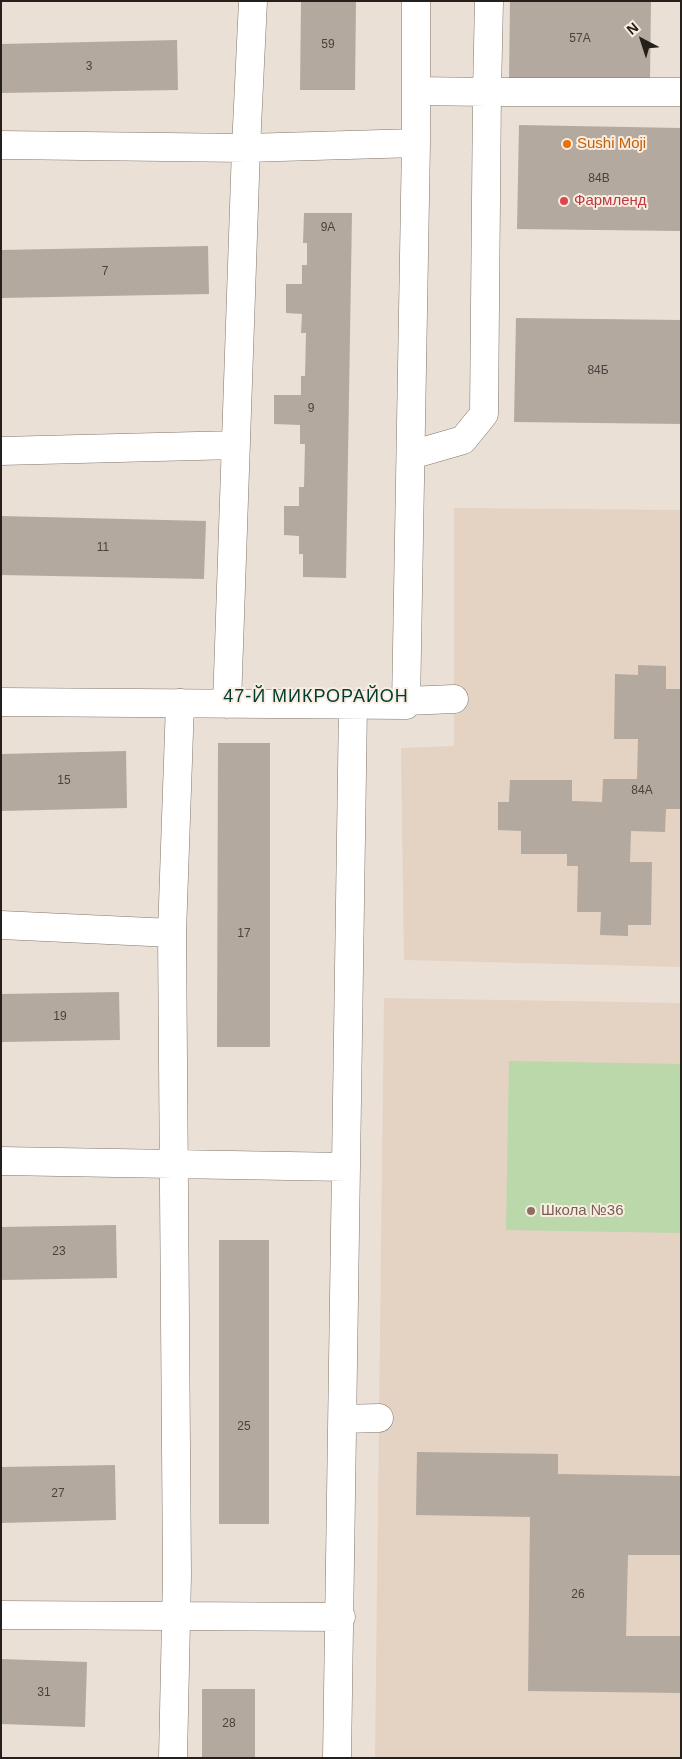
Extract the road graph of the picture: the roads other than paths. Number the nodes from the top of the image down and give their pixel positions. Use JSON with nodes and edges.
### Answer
{"nodes":[{"id":1,"x":253,"y":1,"type":"edge"},
{"id":2,"x":416,"y":1,"type":"edge"},
{"id":3,"x":489,"y":1,"type":"edge"},
{"id":4,"x":416,"y":90,"type":"junction"},
{"id":5,"x":487,"y":92,"type":"junction"},
{"id":6,"x":681,"y":92,"type":"edge"},
{"id":7,"x":416,"y":143,"type":"junction"},
{"id":8,"x":1,"y":144,"type":"edge"},
{"id":9,"x":246,"y":148,"type":"junction"},
{"id":10,"x":236,"y":445,"type":"junction"},
{"id":11,"x":1,"y":451,"type":"edge"},
{"id":12,"x":411,"y":455,"type":"junction"},
{"id":13,"x":454,"y":699,"type":"dead end"},
{"id":14,"x":406,"y":701,"type":"junction"},
{"id":15,"x":1,"y":702,"type":"edge"},
{"id":16,"x":180,"y":703,"type":"junction"},
{"id":17,"x":227,"y":704,"type":"junction"},
{"id":18,"x":352,"y":705,"type":"junction"},
{"id":19,"x":1,"y":925,"type":"edge"},
{"id":20,"x":172,"y":933,"type":"junction"},
{"id":21,"x":1,"y":1161,"type":"edge"},
{"id":22,"x":173,"y":1164,"type":"junction"},
{"id":23,"x":346,"y":1167,"type":"junction"},
{"id":24,"x":379,"y":1418,"type":"dead end"},
{"id":25,"x":343,"y":1419,"type":"junction"},
{"id":26,"x":1,"y":1615,"type":"edge"},
{"id":27,"x":177,"y":1617,"type":"junction"},
{"id":28,"x":340,"y":1617,"type":"junction"},
{"id":29,"x":173,"y":1758,"type":"edge"},
{"id":30,"x":337,"y":1758,"type":"edge"}],
"edges":[{"from":1,"to":9,"type":"lane"},
{"from":2,"to":4,"type":"lane"},
{"from":3,"to":5,"type":"lane"},
{"from":4,"to":5,"type":"lane"},
{"from":4,"to":7,"type":"lane"},
{"from":5,"to":6,"type":"lane"},
{"from":5,"to":12,"type":"lane"},
{"from":7,"to":9,"type":"lane"},
{"from":7,"to":12,"type":"lane"},
{"from":8,"to":9,"type":"lane"},
{"from":9,"to":10,"type":"lane"},
{"from":10,"to":11,"type":"lane"},
{"from":10,"to":17,"type":"lane"},
{"from":12,"to":14,"type":"lane"},
{"from":13,"to":14,"type":"lane"},
{"from":14,"to":18,"type":"lane"},
{"from":15,"to":16,"type":"lane"},
{"from":16,"to":17,"type":"lane"},
{"from":16,"to":20,"type":"lane"},
{"from":17,"to":18,"type":"lane"},
{"from":18,"to":23,"type":"lane"},
{"from":19,"to":20,"type":"lane"},
{"from":20,"to":22,"type":"lane"},
{"from":21,"to":22,"type":"lane"},
{"from":22,"to":23,"type":"lane"},
{"from":22,"to":27,"type":"lane"},
{"from":23,"to":25,"type":"lane"},
{"from":24,"to":25,"type":"lane"},
{"from":25,"to":28,"type":"lane"},
{"from":26,"to":27,"type":"lane"},
{"from":27,"to":28,"type":"lane"},
{"from":27,"to":29,"type":"lane"},
{"from":28,"to":30,"type":"lane"}]}
